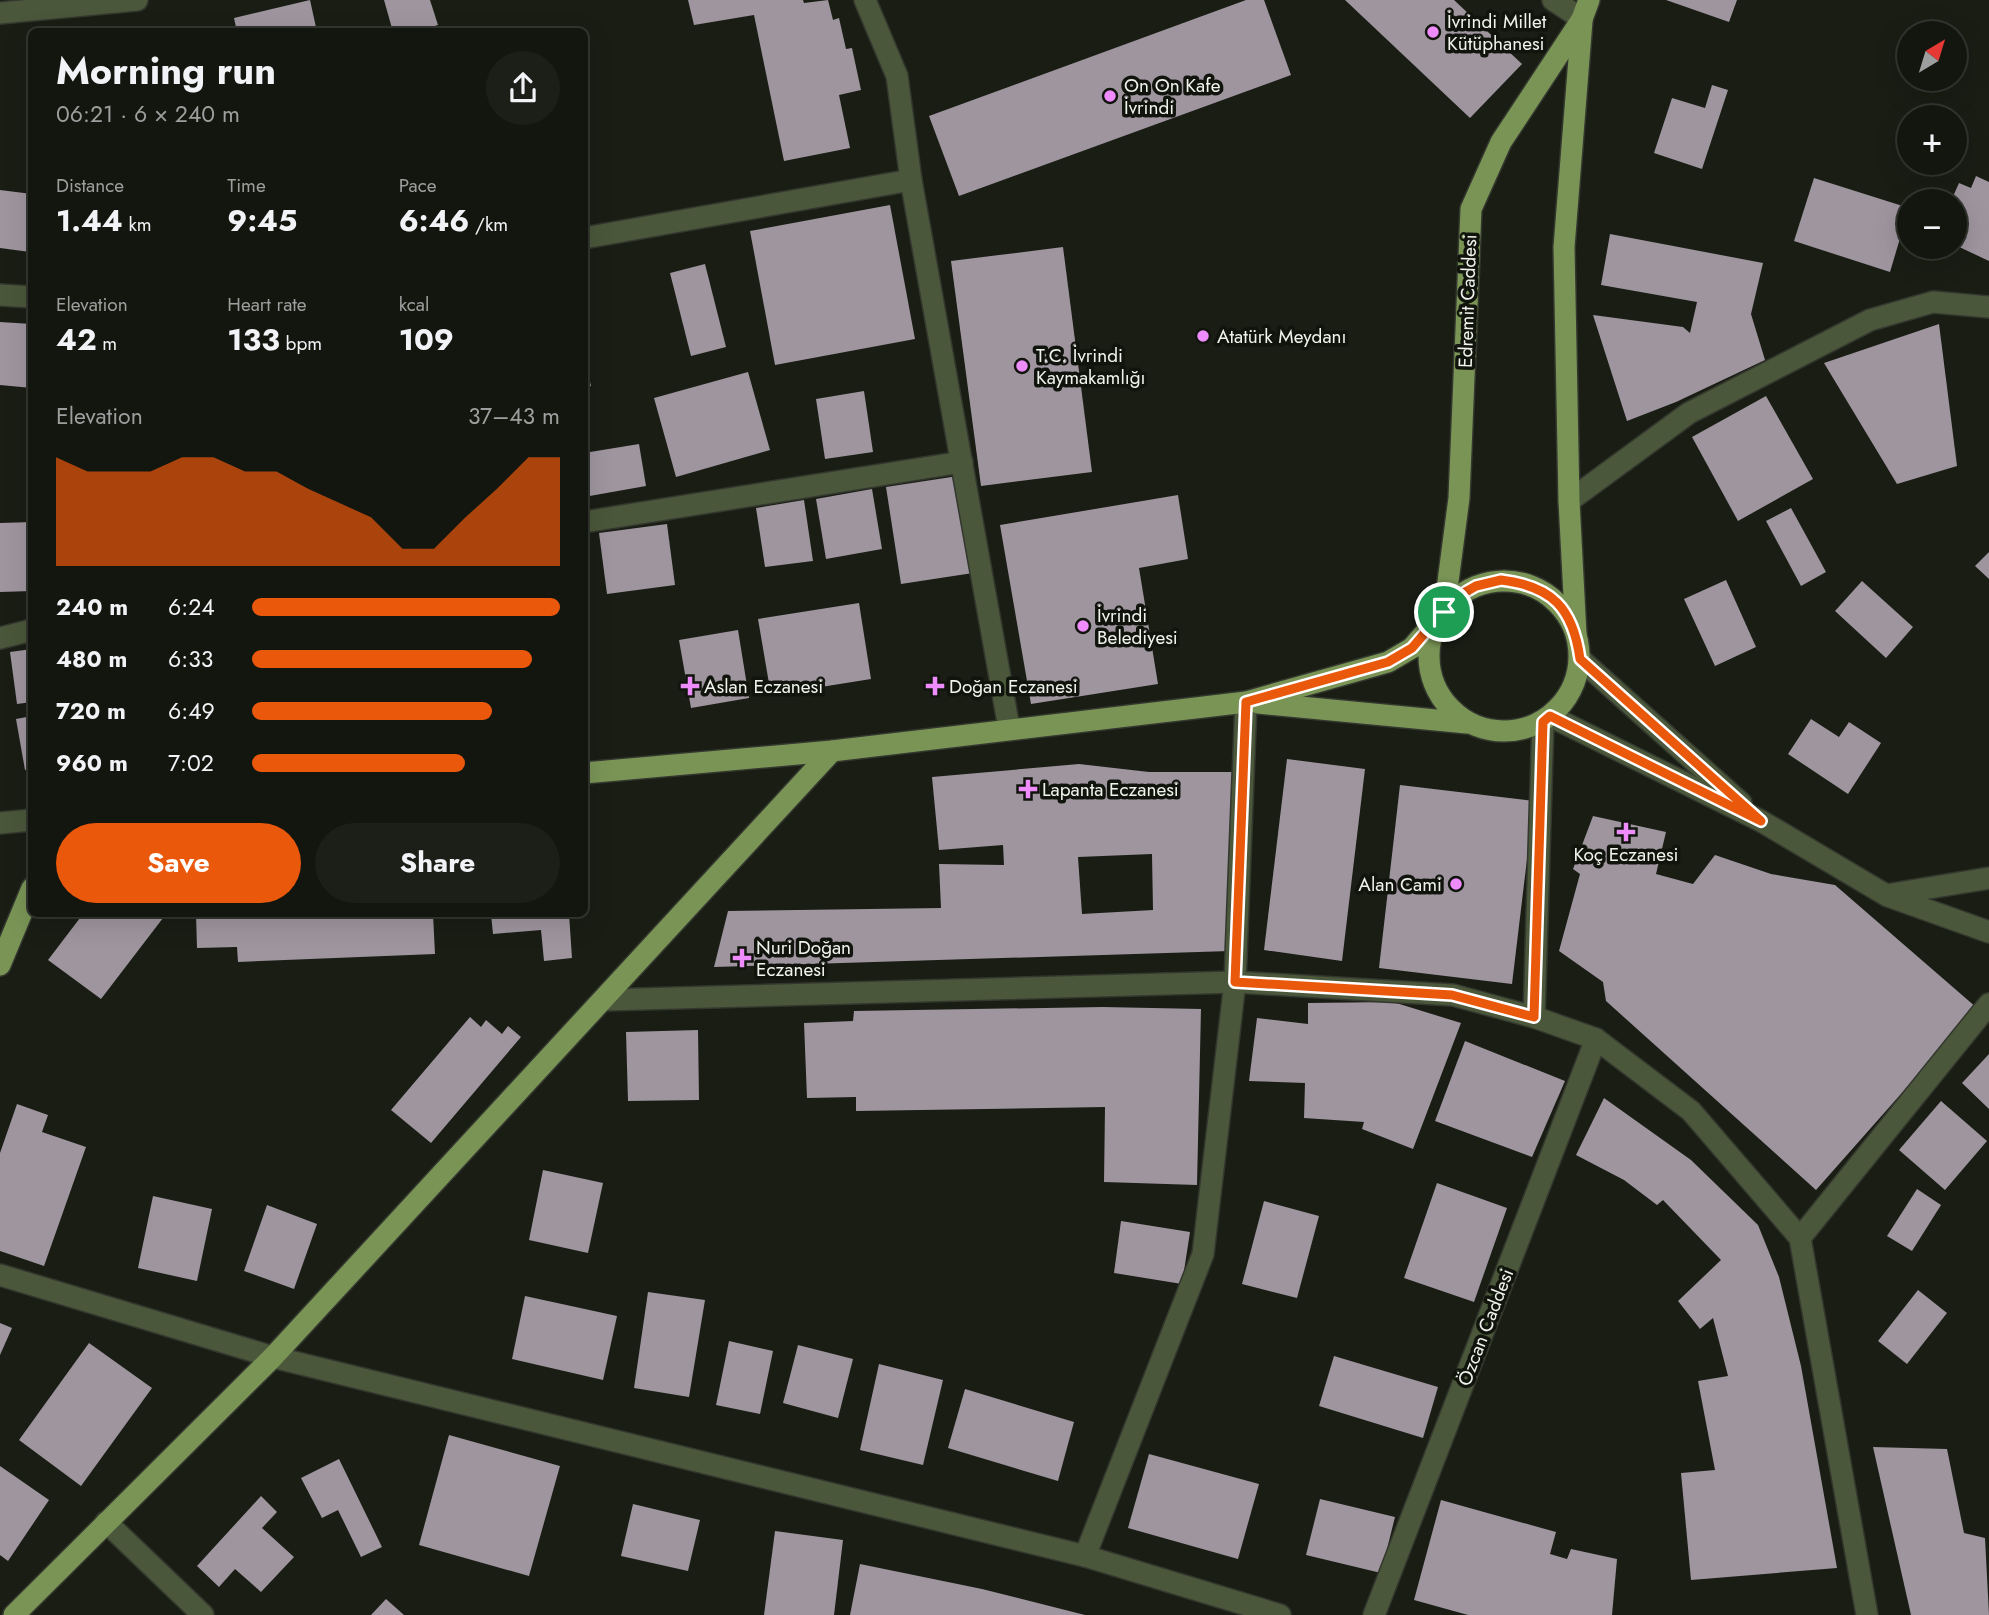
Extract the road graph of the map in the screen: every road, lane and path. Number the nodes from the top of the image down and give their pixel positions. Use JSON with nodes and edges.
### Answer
{"nodes":[{"id":1,"x":134,"y":0,"type":"edge"},
{"id":2,"x":865,"y":0,"type":"edge"},
{"id":3,"x":1553,"y":0,"type":"edge"},
{"id":4,"x":1585,"y":10,"type":"edge"},
{"id":5,"x":0,"y":13,"type":"edge"},
{"id":6,"x":911,"y":180,"type":"junction"},
{"id":7,"x":588,"y":237,"type":"edge"},
{"id":8,"x":0,"y":295,"type":"edge"},
{"id":9,"x":28,"y":297,"type":"edge"},
{"id":10,"x":1989,"y":307,"type":"edge"},
{"id":11,"x":962,"y":462,"type":"junction"},
{"id":12,"x":1569,"y":501,"type":"junction"},
{"id":13,"x":588,"y":521,"type":"edge"},
{"id":14,"x":1441,"y":614,"type":"junction"},
{"id":15,"x":28,"y":632,"type":"edge"},
{"id":16,"x":1576,"y":634,"type":"junction"},
{"id":17,"x":0,"y":638,"type":"edge"},
{"id":18,"x":1580,"y":659,"type":"junction"},
{"id":19,"x":1246,"y":702,"type":"junction"},
{"id":20,"x":1546,"y":719,"type":"junction"},
{"id":21,"x":1471,"y":723,"type":"junction"},
{"id":22,"x":1009,"y":728,"type":"junction"},
{"id":23,"x":832,"y":751,"type":"junction"},
{"id":24,"x":588,"y":772,"type":"edge"},
{"id":25,"x":28,"y":820,"type":"edge"},
{"id":26,"x":1761,"y":821,"type":"junction"},
{"id":27,"x":0,"y":822,"type":"edge"},
{"id":28,"x":1989,"y":878,"type":"edge"},
{"id":29,"x":1886,"y":895,"type":"junction"},
{"id":30,"x":28,"y":898,"type":"edge"},
{"id":31,"x":1989,"y":932,"type":"edge"},
{"id":32,"x":0,"y":965,"type":"edge"},
{"id":33,"x":1235,"y":982,"type":"junction"},
{"id":34,"x":605,"y":1000,"type":"junction"},
{"id":35,"x":1989,"y":1004,"type":"edge"},
{"id":36,"x":1534,"y":1017,"type":"junction"},
{"id":37,"x":1596,"y":1039,"type":"junction"},
{"id":38,"x":1800,"y":1238,"type":"junction"},
{"id":39,"x":0,"y":1275,"type":"edge"},
{"id":40,"x":273,"y":1357,"type":"junction"},
{"id":41,"x":106,"y":1522,"type":"junction"},
{"id":42,"x":1085,"y":1556,"type":"junction"},
{"id":43,"x":14,"y":1615,"type":"edge"},
{"id":44,"x":203,"y":1615,"type":"edge"},
{"id":45,"x":1280,"y":1615,"type":"edge"},
{"id":46,"x":1374,"y":1615,"type":"edge"},
{"id":47,"x":1867,"y":1615,"type":"edge"}],
"edges":[{"from":1,"to":5,"type":"street"},
{"from":2,"to":6,"type":"street"},
{"from":3,"to":4,"type":"street"},
{"from":4,"to":12,"type":"main road"},
{"from":4,"to":14,"type":"main road","name":"Edremit Caddesi"},
{"from":6,"to":7,"type":"street"},
{"from":6,"to":11,"type":"street"},
{"from":8,"to":9,"type":"street"},
{"from":10,"to":12,"type":"street"},
{"from":11,"to":13,"type":"street"},
{"from":11,"to":22,"type":"street"},
{"from":12,"to":16,"type":"main road"},
{"from":14,"to":16,"type":"main road"},
{"from":14,"to":19,"type":"main road"},
{"from":14,"to":21,"type":"main road","name":"Edremit Caddesi"},
{"from":15,"to":17,"type":"street"},
{"from":16,"to":18,"type":"main road"},
{"from":18,"to":20,"type":"main road"},
{"from":18,"to":26,"type":"street"},
{"from":19,"to":21,"type":"main road","name":"Edremit Caddesi"},
{"from":19,"to":22,"type":"main road"},
{"from":19,"to":33,"type":"street"},
{"from":20,"to":21,"type":"main road","name":"Edremit Caddesi"},
{"from":20,"to":26,"type":"street"},
{"from":20,"to":36,"type":"street"},
{"from":22,"to":23,"type":"main road"},
{"from":23,"to":24,"type":"main road"},
{"from":23,"to":34,"type":"main road"},
{"from":25,"to":27,"type":"street"},
{"from":26,"to":29,"type":"street"},
{"from":28,"to":29,"type":"street"},
{"from":29,"to":31,"type":"street"},
{"from":30,"to":32,"type":"main road"},
{"from":33,"to":34,"type":"street"},
{"from":33,"to":36,"type":"street"},
{"from":33,"to":42,"type":"street"},
{"from":34,"to":40,"type":"main road"},
{"from":35,"to":38,"type":"street"},
{"from":36,"to":37,"type":"street"},
{"from":37,"to":38,"type":"street"},
{"from":37,"to":46,"type":"street","name":"Özcan Caddesi"},
{"from":38,"to":47,"type":"street"},
{"from":39,"to":40,"type":"street"},
{"from":40,"to":41,"type":"main road"},
{"from":40,"to":42,"type":"street"},
{"from":41,"to":43,"type":"main road"},
{"from":41,"to":44,"type":"street"},
{"from":42,"to":45,"type":"street"}]}
